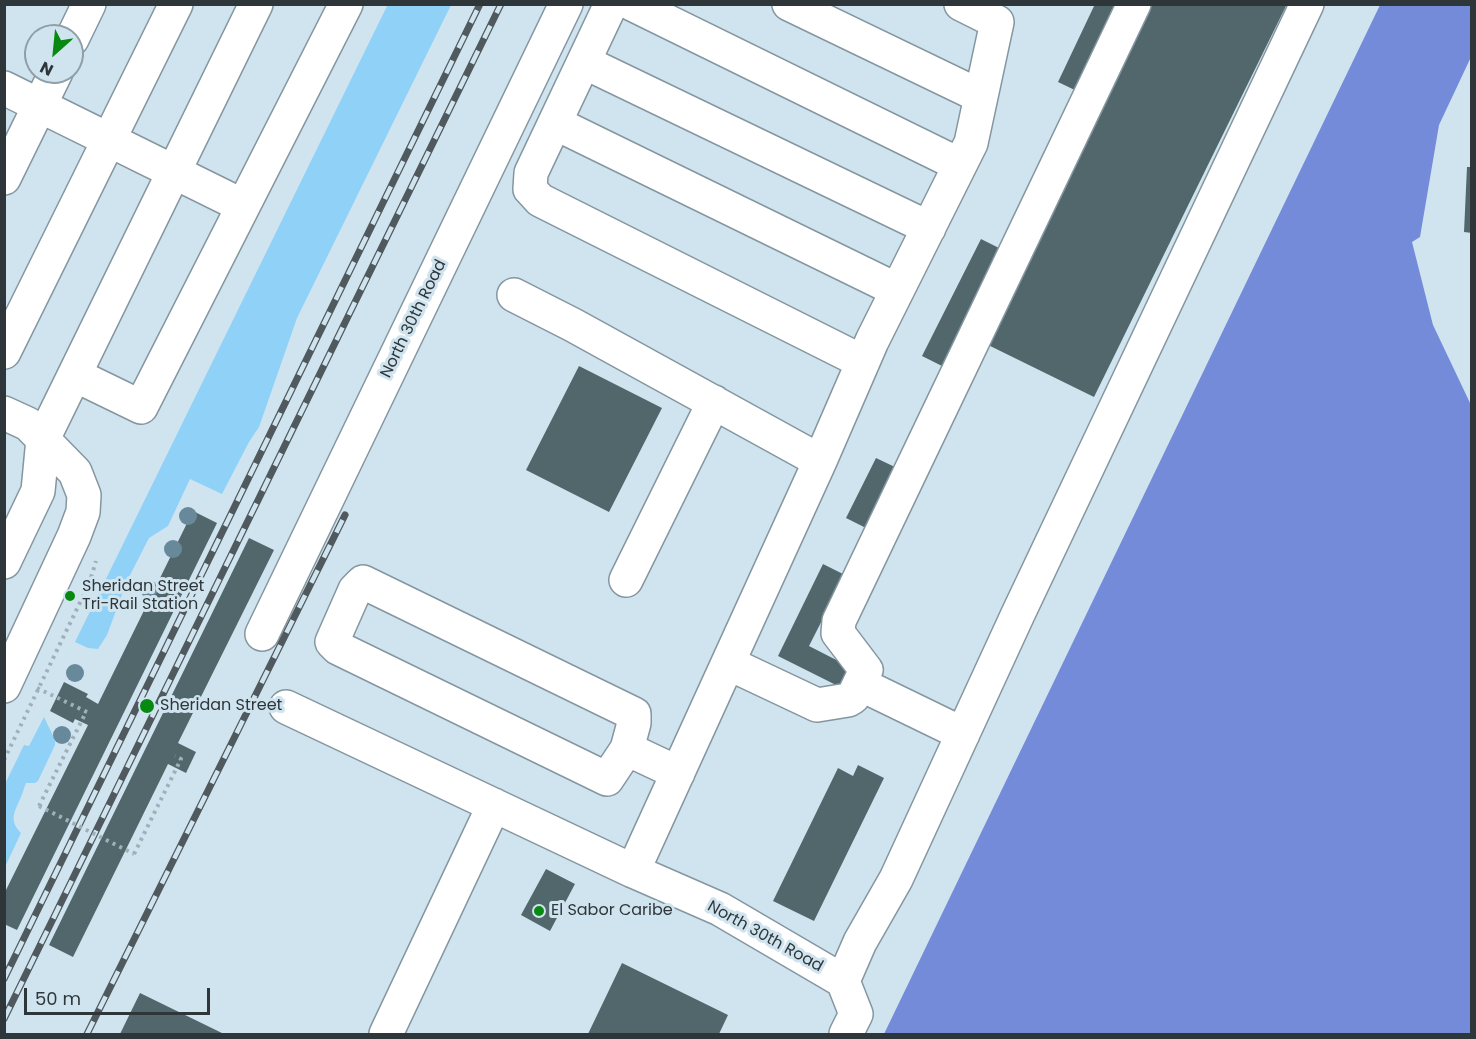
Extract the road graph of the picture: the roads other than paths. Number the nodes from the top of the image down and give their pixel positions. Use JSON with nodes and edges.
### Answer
{"nodes":[{"id":1,"x":89,"y":4,"type":"edge"},
{"id":2,"x":176,"y":4,"type":"edge"},
{"id":3,"x":256,"y":4,"type":"edge"},
{"id":4,"x":346,"y":4,"type":"edge"},
{"id":5,"x":566,"y":4,"type":"edge"},
{"id":6,"x":611,"y":4,"type":"edge"},
{"id":7,"x":632,"y":4,"type":"edge"},
{"id":8,"x":789,"y":4,"type":"edge"},
{"id":9,"x":961,"y":4,"type":"edge"},
{"id":10,"x":1134,"y":4,"type":"edge"},
{"id":11,"x":1307,"y":4,"type":"edge"},
{"id":12,"x":1002,"y":13,"type":"edge"},
{"id":13,"x":79,"y":24,"type":"edge"},
{"id":14,"x":584,"y":62,"type":"junction"},
{"id":15,"x":50,"y":84,"type":"edge"},
{"id":16,"x":4,"y":88,"type":"edge"},
{"id":17,"x":980,"y":96,"type":"junction"},
{"id":18,"x":40,"y":105,"type":"junction"},
{"id":19,"x":555,"y":123,"type":"junction"},
{"id":20,"x":109,"y":140,"type":"junction"},
{"id":21,"x":960,"y":165,"type":"junction"},
{"id":22,"x":174,"y":172,"type":"junction"},
{"id":23,"x":4,"y":178,"type":"edge"},
{"id":24,"x":243,"y":206,"type":"junction"},
{"id":25,"x":929,"y":228,"type":"junction"},
{"id":26,"x":897,"y":290,"type":"junction"},
{"id":27,"x":514,"y":295,"type":"dead end"},
{"id":28,"x":4,"y":352,"type":"edge"},
{"id":29,"x":863,"y":362,"type":"junction"},
{"id":30,"x":75,"y":375,"type":"junction"},
{"id":31,"x":714,"y":402,"type":"junction"},
{"id":32,"x":4,"y":413,"type":"edge"},
{"id":33,"x":43,"y":440,"type":"junction"},
{"id":34,"x":820,"y":461,"type":"junction"},
{"id":35,"x":4,"y":562,"type":"edge"},
{"id":36,"x":626,"y":580,"type":"dead end"},
{"id":37,"x":262,"y":634,"type":"dead end"},
{"id":38,"x":728,"y":663,"type":"junction"},
{"id":39,"x":860,"y":684,"type":"junction"},
{"id":40,"x":18,"y":685,"type":"edge"},
{"id":41,"x":286,"y":707,"type":"dead end"},
{"id":42,"x":963,"y":734,"type":"junction"},
{"id":43,"x":627,"y":749,"type":"junction"},
{"id":44,"x":678,"y":773,"type":"junction"},
{"id":45,"x":494,"y":805,"type":"junction"},
{"id":46,"x":633,"y":871,"type":"junction"},
{"id":47,"x":843,"y":981,"type":"junction"},
{"id":48,"x":386,"y":1035,"type":"edge"},
{"id":49,"x":846,"y":1035,"type":"edge"}],
"edges":[{"from":1,"to":13,"type":"street"},
{"from":2,"to":20,"type":"street"},
{"from":3,"to":22,"type":"street"},
{"from":4,"to":24,"type":"street"},
{"from":5,"to":37,"type":"street","name":"North 30th Road"},
{"from":6,"to":14,"type":"street"},
{"from":7,"to":21,"type":"street"},
{"from":8,"to":17,"type":"street"},
{"from":9,"to":12,"type":"street"},
{"from":10,"to":39,"type":"street"},
{"from":11,"to":42,"type":"street"},
{"from":12,"to":17,"type":"street"},
{"from":14,"to":19,"type":"street"},
{"from":14,"to":25,"type":"street"},
{"from":15,"to":18,"type":"street"},
{"from":16,"to":18,"type":"street"},
{"from":17,"to":21,"type":"street"},
{"from":18,"to":20,"type":"street"},
{"from":18,"to":23,"type":"street"},
{"from":19,"to":26,"type":"street"},
{"from":19,"to":29,"type":"street"},
{"from":20,"to":22,"type":"street"},
{"from":20,"to":28,"type":"street"},
{"from":21,"to":25,"type":"street"},
{"from":22,"to":24,"type":"street"},
{"from":22,"to":30,"type":"street"},
{"from":24,"to":30,"type":"street"},
{"from":25,"to":26,"type":"street"},
{"from":26,"to":29,"type":"street"},
{"from":27,"to":31,"type":"street"},
{"from":29,"to":34,"type":"street"},
{"from":30,"to":33,"type":"street"},
{"from":31,"to":34,"type":"street"},
{"from":31,"to":36,"type":"street"},
{"from":32,"to":33,"type":"street"},
{"from":33,"to":35,"type":"street"},
{"from":33,"to":40,"type":"street"},
{"from":34,"to":38,"type":"street"},
{"from":38,"to":39,"type":"street"},
{"from":38,"to":44,"type":"street"},
{"from":39,"to":42,"type":"street"},
{"from":41,"to":45,"type":"street","name":"North 30th Road"},
{"from":42,"to":47,"type":"street"},
{"from":43,"to":43,"type":"street"},
{"from":43,"to":44,"type":"street"},
{"from":44,"to":46,"type":"street"},
{"from":45,"to":46,"type":"street","name":"North 30th Road"},
{"from":45,"to":48,"type":"street"},
{"from":46,"to":47,"type":"street","name":"North 30th Road"},
{"from":47,"to":49,"type":"street","name":"North 30th Road"}]}
